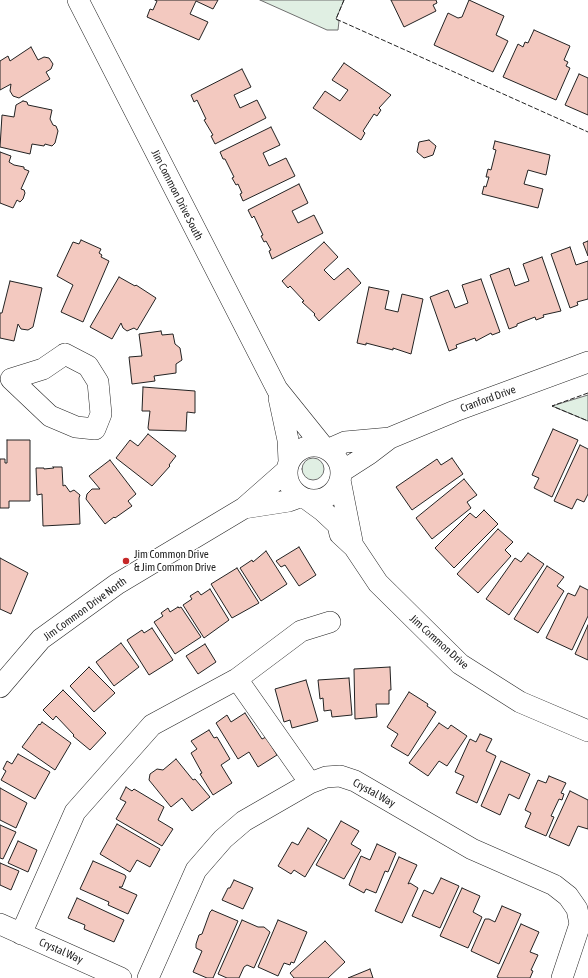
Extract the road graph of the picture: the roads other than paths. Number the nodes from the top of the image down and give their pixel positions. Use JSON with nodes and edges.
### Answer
{"nodes":[{"id":1,"x":78,"y":0,"type":"edge"},
{"id":2,"x":588,"y":362,"type":"edge"},
{"id":3,"x":277,"y":389,"type":"junction"},
{"id":4,"x":390,"y":438,"type":"junction"},
{"id":5,"x":326,"y":447,"type":"junction"},
{"id":6,"x":288,"y":466,"type":"junction"},
{"id":7,"x":341,"y":476,"type":"junction"},
{"id":8,"x":304,"y":499,"type":"junction"},
{"id":9,"x":244,"y":508,"type":"junction"},
{"id":10,"x":354,"y":548,"type":"junction"},
{"id":11,"x":330,"y":622,"type":"dead end"},
{"id":12,"x":3,"y":678,"type":"edge"},
{"id":13,"x":237,"y":678,"type":"junction"},
{"id":14,"x":588,"y":731,"type":"edge"},
{"id":15,"x":310,"y":783,"type":"junction"},
{"id":16,"x":0,"y":924,"type":"edge"},
{"id":17,"x":21,"y":934,"type":"junction"},
{"id":18,"x":121,"y":978,"type":"edge"},
{"id":19,"x":148,"y":978,"type":"edge"},
{"id":20,"x":562,"y":978,"type":"edge"}],
"edges":[{"from":1,"to":3,"type":"street","name":"Jim Common Drive South"},
{"from":2,"to":4,"type":"street","name":"Cranford Drive"},
{"from":3,"to":5,"type":"street","name":"Jim Common Drive South"},
{"from":3,"to":6,"type":"street","name":"Jim Common Drive South"},
{"from":4,"to":5,"type":"street","name":"Cranford Drive"},
{"from":4,"to":7,"type":"street","name":"Cranford Drive"},
{"from":5,"to":6,"type":"street"},
{"from":5,"to":7,"type":"street"},
{"from":6,"to":8,"type":"street"},
{"from":6,"to":9,"type":"street","name":"Jim Common Drive North"},
{"from":7,"to":8,"type":"street"},
{"from":7,"to":10,"type":"street","name":"Jim Common Drive"},
{"from":8,"to":9,"type":"street","name":"Jim Common Drive North"},
{"from":8,"to":10,"type":"street","name":"Jim Common Drive"},
{"from":9,"to":12,"type":"street","name":"Jim Common Drive North"},
{"from":10,"to":14,"type":"street","name":"Jim Common Drive"},
{"from":11,"to":13,"type":"street"},
{"from":13,"to":15,"type":"street"},
{"from":13,"to":17,"type":"street"},
{"from":15,"to":19,"type":"street","name":"Crystal Way"},
{"from":15,"to":20,"type":"street","name":"Crystal Way"},
{"from":16,"to":17,"type":"street","name":"Crystal Way"},
{"from":17,"to":18,"type":"street","name":"Crystal Way"}]}
